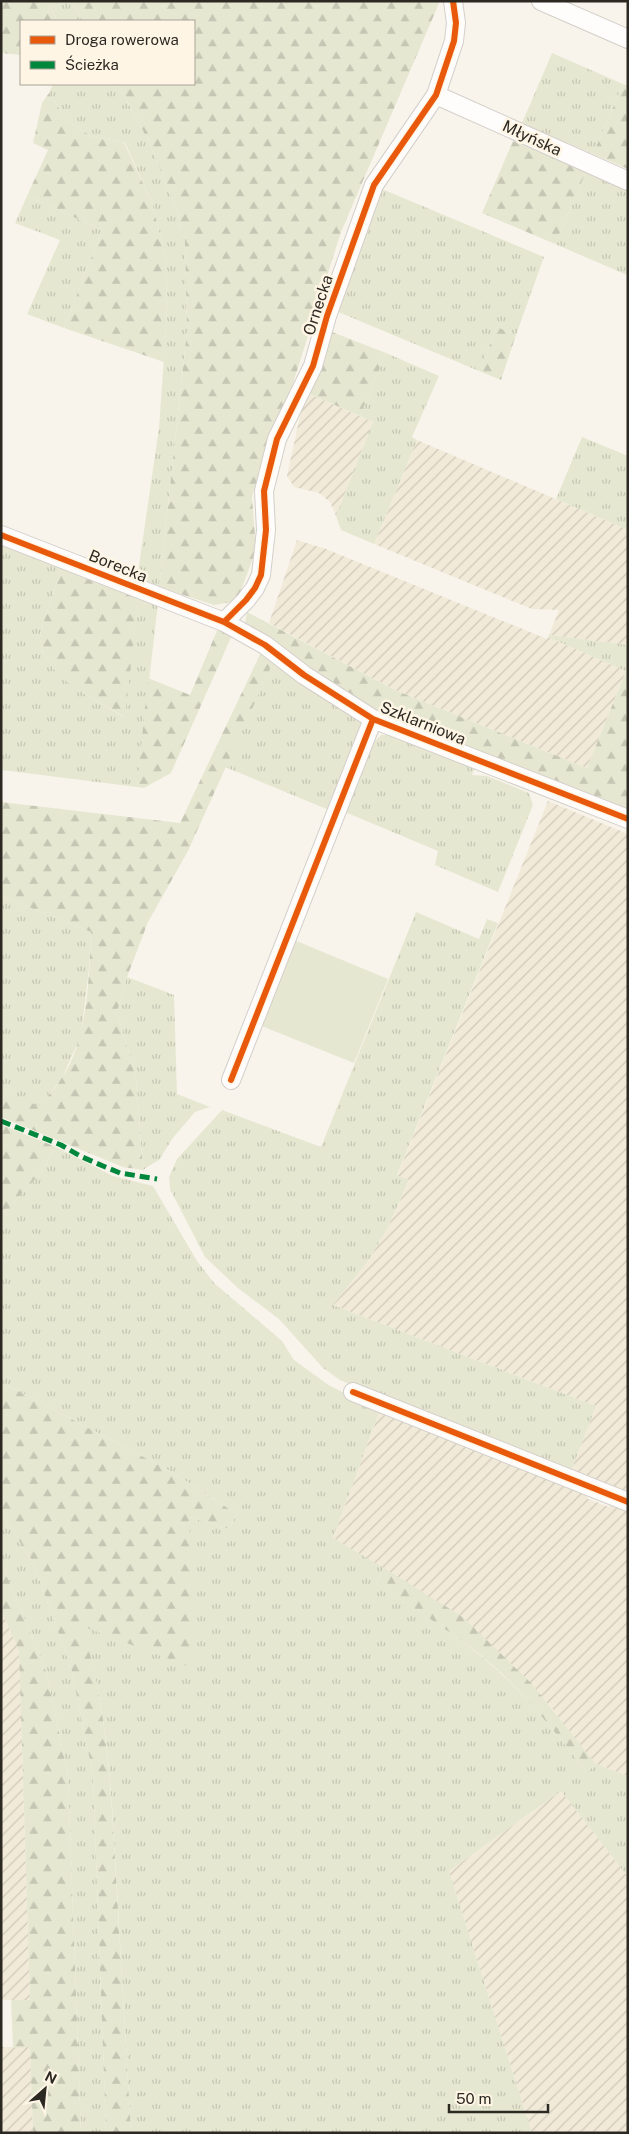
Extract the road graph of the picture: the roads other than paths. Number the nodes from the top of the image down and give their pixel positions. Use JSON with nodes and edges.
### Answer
{"nodes":[{"id":1,"x":452,"y":1,"type":"edge"},
{"id":2,"x":541,"y":1,"type":"edge"},
{"id":3,"x":628,"y":40,"type":"edge"},
{"id":4,"x":436,"y":95,"type":"junction"},
{"id":5,"x":628,"y":181,"type":"edge"},
{"id":6,"x":1,"y":535,"type":"edge"},
{"id":7,"x":224,"y":622,"type":"junction"},
{"id":8,"x":373,"y":719,"type":"junction"},
{"id":9,"x":628,"y":819,"type":"edge"},
{"id":10,"x":231,"y":1080,"type":"dead end"},
{"id":11,"x":353,"y":1392,"type":"dead end"},
{"id":12,"x":628,"y":1502,"type":"edge"}],
"edges":[{"from":1,"to":4,"type":"street","name":"Ornecka"},
{"from":2,"to":3,"type":"street"},
{"from":4,"to":5,"type":"street","name":"Młyńska"},
{"from":4,"to":7,"type":"street","name":"Ornecka"},
{"from":6,"to":7,"type":"street","name":"Borecka"},
{"from":7,"to":8,"type":"street","name":"Szklarniowa"},
{"from":8,"to":9,"type":"street","name":"Szklarniowa"},
{"from":8,"to":10,"type":"street"},
{"from":11,"to":12,"type":"street"}]}
